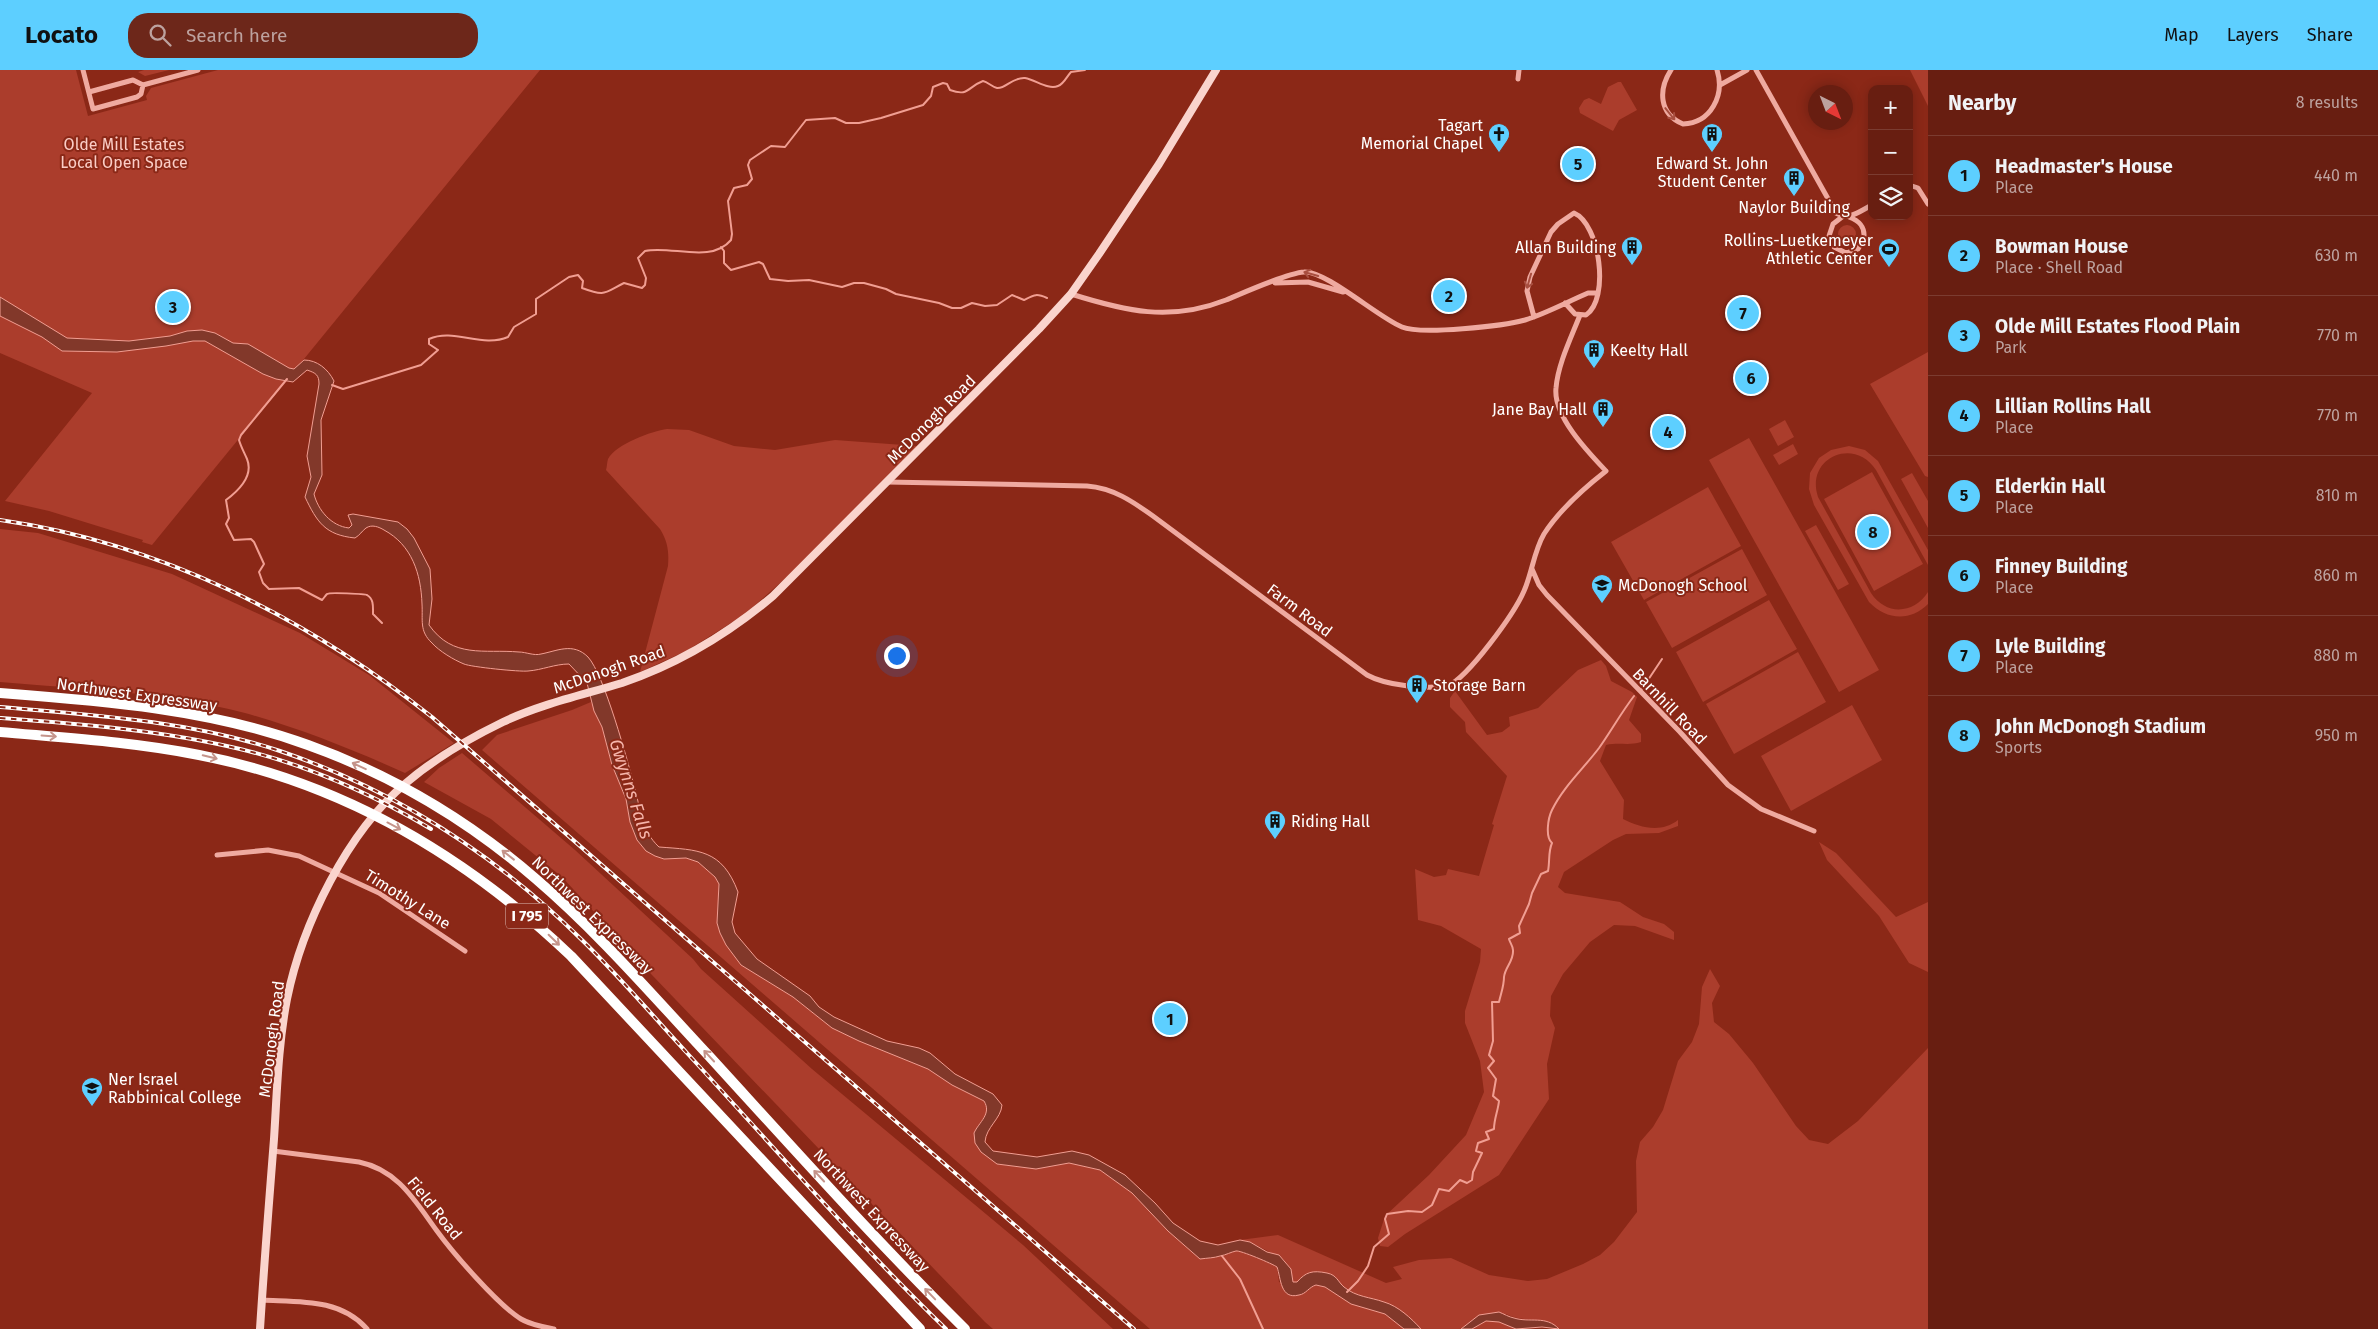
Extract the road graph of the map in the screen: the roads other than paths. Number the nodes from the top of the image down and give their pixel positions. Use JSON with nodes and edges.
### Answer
{"nodes":[{"id":1,"x":83,"y":70,"type":"edge"},
{"id":2,"x":198,"y":70,"type":"edge"},
{"id":3,"x":1216,"y":70,"type":"edge"},
{"id":4,"x":1519,"y":70,"type":"edge"},
{"id":5,"x":1671,"y":70,"type":"edge"},
{"id":6,"x":1717,"y":70,"type":"edge"},
{"id":7,"x":1747,"y":70,"type":"edge"},
{"id":8,"x":1756,"y":70,"type":"edge"},
{"id":9,"x":1518,"y":79,"type":"dead end"},
{"id":10,"x":143,"y":85,"type":"junction"},
{"id":11,"x":1720,"y":85,"type":"junction"},
{"id":12,"x":89,"y":92,"type":"junction"},
{"id":13,"x":1913,"y":186,"type":"edge"},
{"id":14,"x":1928,"y":204,"type":"edge"},
{"id":15,"x":1868,"y":207,"type":"edge"},
{"id":16,"x":1845,"y":217,"type":"junction"},
{"id":17,"x":1268,"y":284,"type":"junction"},
{"id":18,"x":1596,"y":293,"type":"junction"},
{"id":19,"x":1071,"y":294,"type":"junction"},
{"id":20,"x":1350,"y":295,"type":"junction"},
{"id":21,"x":1565,"y":304,"type":"junction"},
{"id":22,"x":1580,"y":315,"type":"junction"},
{"id":23,"x":1534,"y":317,"type":"junction"},
{"id":24,"x":887,"y":482,"type":"junction"},
{"id":25,"x":1532,"y":569,"type":"junction"},
{"id":26,"x":0,"y":693,"type":"edge"},
{"id":27,"x":0,"y":732,"type":"edge"},
{"id":28,"x":1814,"y":831,"type":"dead end"},
{"id":29,"x":217,"y":855,"type":"dead end"},
{"id":30,"x":336,"y":873,"type":"junction"},
{"id":31,"x":465,"y":951,"type":"dead end"},
{"id":32,"x":273,"y":1151,"type":"junction"},
{"id":33,"x":262,"y":1300,"type":"junction"},
{"id":34,"x":260,"y":1329,"type":"edge"},
{"id":35,"x":366,"y":1329,"type":"edge"},
{"id":36,"x":554,"y":1329,"type":"edge"},
{"id":37,"x":920,"y":1329,"type":"edge"},
{"id":38,"x":965,"y":1329,"type":"edge"}],
"edges":[{"from":1,"to":12,"type":"street"},
{"from":2,"to":10,"type":"street"},
{"from":3,"to":19,"type":"main road","name":"McDonogh Road"},
{"from":4,"to":9,"type":"street"},
{"from":5,"to":11,"type":"street","one_way":true},
{"from":6,"to":11,"type":"street"},
{"from":7,"to":11,"type":"street"},
{"from":8,"to":16,"type":"street"},
{"from":10,"to":12,"type":"street"},
{"from":10,"to":12,"type":"street"},
{"from":13,"to":14,"type":"street"},
{"from":15,"to":16,"type":"street"},
{"from":16,"to":16,"type":"street"},
{"from":17,"to":19,"type":"street"},
{"from":17,"to":20,"type":"street"},
{"from":20,"to":17,"type":"street","one_way":true},
{"from":18,"to":21,"type":"street"},
{"from":18,"to":22,"type":"street"},
{"from":18,"to":23,"type":"street","one_way":true},
{"from":19,"to":24,"type":"main road","name":"McDonogh Road"},
{"from":20,"to":23,"type":"street"},
{"from":21,"to":22,"type":"street"},
{"from":21,"to":23,"type":"street"},
{"from":22,"to":25,"type":"street","name":"Farm Road"},
{"from":24,"to":25,"type":"street","name":"Farm Road"},
{"from":24,"to":30,"type":"main road","name":"McDonogh Road"},
{"from":25,"to":28,"type":"street","name":"Barnhill Road"},
{"from":38,"to":26,"type":"highway","name":"Northwest Expressway","number":"I 795","one_way":true},
{"from":27,"to":37,"type":"highway","number":"I 795","one_way":true},
{"from":29,"to":30,"type":"street","name":"Timothy Lane"},
{"from":30,"to":31,"type":"street","name":"Timothy Lane"},
{"from":30,"to":32,"type":"main road","name":"McDonogh Road"},
{"from":32,"to":33,"type":"main road","name":"McDonogh Road"},
{"from":32,"to":36,"type":"street","name":"Field Road"},
{"from":33,"to":34,"type":"main road","name":"McDonogh Road"},
{"from":33,"to":35,"type":"street"}]}
